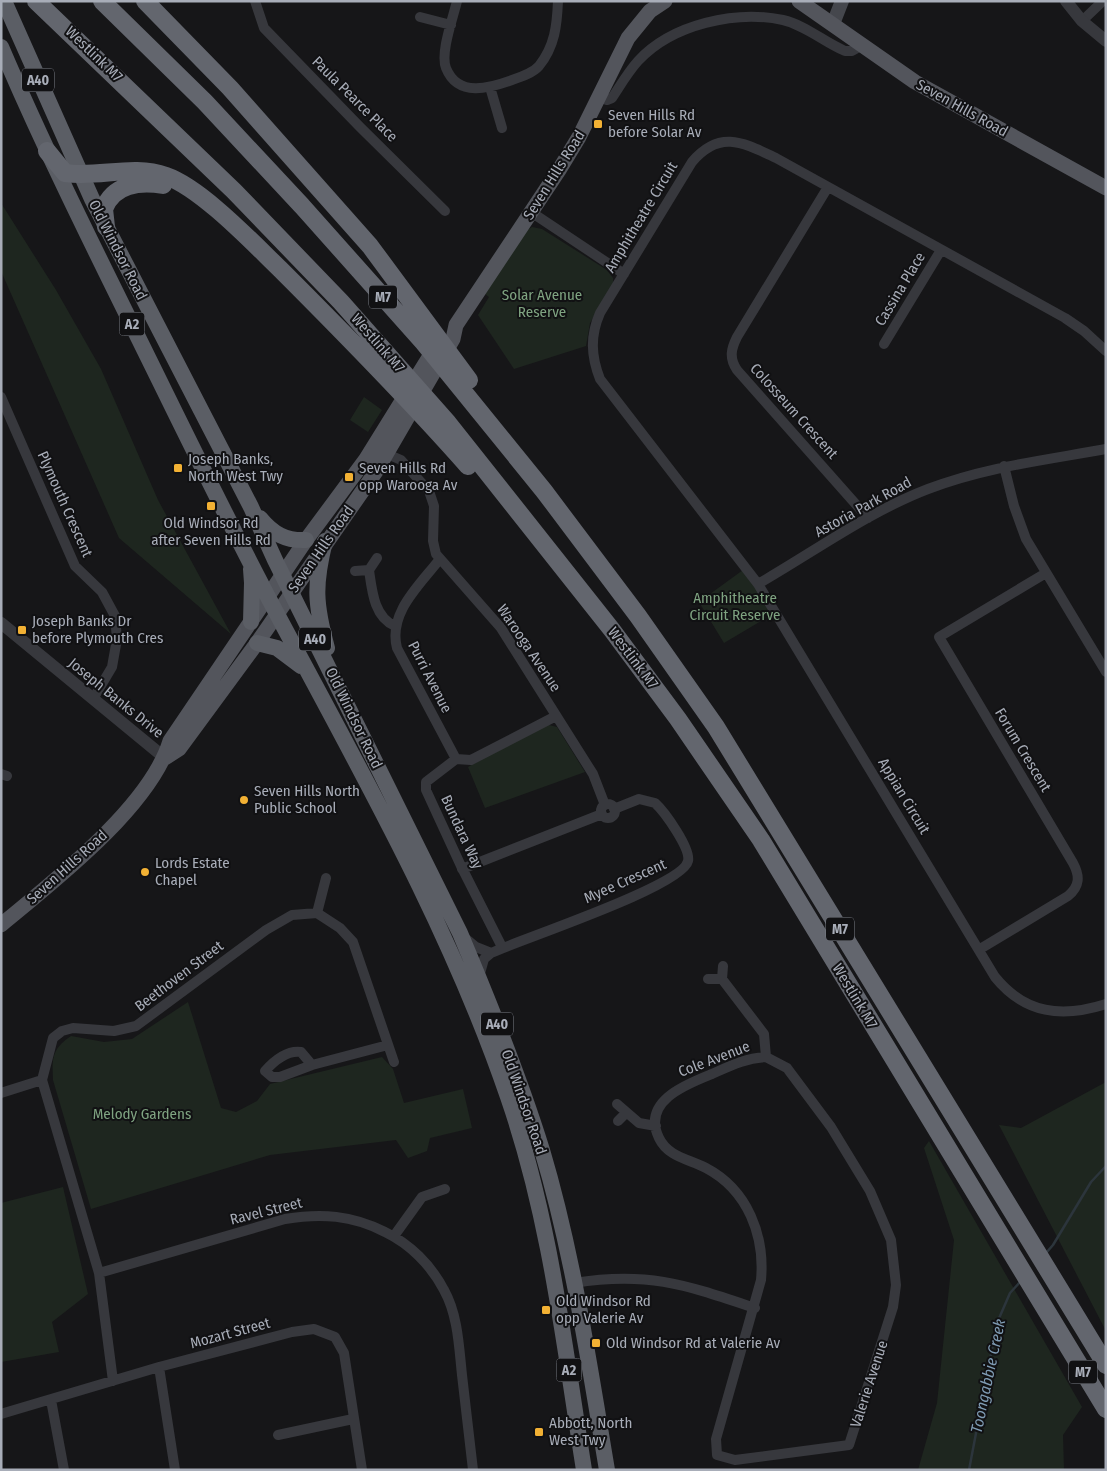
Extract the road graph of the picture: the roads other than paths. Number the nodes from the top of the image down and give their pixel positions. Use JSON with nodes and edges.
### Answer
{"nodes":[{"id":1,"x":4,"y":1,"type":"edge"},
{"id":2,"x":36,"y":1,"type":"edge"},
{"id":3,"x":102,"y":1,"type":"edge"},
{"id":4,"x":145,"y":1,"type":"edge"},
{"id":5,"x":255,"y":1,"type":"edge"},
{"id":6,"x":457,"y":1,"type":"edge"},
{"id":7,"x":558,"y":1,"type":"edge"},
{"id":8,"x":665,"y":1,"type":"edge"},
{"id":9,"x":799,"y":1,"type":"edge"},
{"id":10,"x":842,"y":1,"type":"edge"},
{"id":11,"x":1066,"y":1,"type":"edge"},
{"id":12,"x":1103,"y":1,"type":"edge"},
{"id":13,"x":420,"y":17,"type":"dead end"},
{"id":14,"x":1082,"y":21,"type":"junction"},
{"id":15,"x":833,"y":24,"type":"junction"},
{"id":16,"x":452,"y":25,"type":"junction"},
{"id":17,"x":1106,"y":41,"type":"edge"},
{"id":18,"x":861,"y":46,"type":"junction"},
{"id":19,"x":1,"y":48,"type":"edge"},
{"id":20,"x":490,"y":87,"type":"junction"},
{"id":21,"x":599,"y":97,"type":"junction"},
{"id":22,"x":502,"y":128,"type":"dead end"},
{"id":23,"x":47,"y":150,"type":"junction"},
{"id":24,"x":81,"y":175,"type":"junction"},
{"id":25,"x":828,"y":187,"type":"junction"},
{"id":26,"x":1106,"y":188,"type":"edge"},
{"id":27,"x":445,"y":211,"type":"dead end"},
{"id":28,"x":531,"y":212,"type":"junction"},
{"id":29,"x":106,"y":227,"type":"junction"},
{"id":30,"x":246,"y":236,"type":"junction"},
{"id":31,"x":941,"y":250,"type":"junction"},
{"id":32,"x":624,"y":274,"type":"junction"},
{"id":33,"x":884,"y":344,"type":"dead end"},
{"id":34,"x":1106,"y":351,"type":"edge"},
{"id":35,"x":1,"y":397,"type":"edge"},
{"id":36,"x":5,"y":415,"type":"edge"},
{"id":37,"x":394,"y":422,"type":"junction"},
{"id":38,"x":1106,"y":449,"type":"edge"},
{"id":39,"x":385,"y":453,"type":"junction"},
{"id":40,"x":366,"y":459,"type":"junction"},
{"id":41,"x":1004,"y":466,"type":"junction"},
{"id":42,"x":251,"y":507,"type":"junction"},
{"id":43,"x":868,"y":518,"type":"junction"},
{"id":44,"x":306,"y":540,"type":"junction"},
{"id":45,"x":325,"y":541,"type":"junction"},
{"id":46,"x":548,"y":548,"type":"junction"},
{"id":47,"x":245,"y":550,"type":"junction"},
{"id":48,"x":377,"y":558,"type":"dead end"},
{"id":49,"x":439,"y":560,"type":"junction"},
{"id":50,"x":368,"y":570,"type":"junction"},
{"id":51,"x":355,"y":571,"type":"dead end"},
{"id":52,"x":1046,"y":573,"type":"junction"},
{"id":53,"x":283,"y":575,"type":"junction"},
{"id":54,"x":758,"y":584,"type":"junction"},
{"id":55,"x":291,"y":592,"type":"junction"},
{"id":56,"x":268,"y":597,"type":"junction"},
{"id":57,"x":276,"y":613,"type":"junction"},
{"id":58,"x":638,"y":616,"type":"junction"},
{"id":59,"x":250,"y":622,"type":"junction"},
{"id":60,"x":1,"y":624,"type":"edge"},
{"id":61,"x":395,"y":626,"type":"junction"},
{"id":62,"x":256,"y":643,"type":"junction"},
{"id":63,"x":1106,"y":672,"type":"edge"},
{"id":64,"x":310,"y":674,"type":"junction"},
{"id":65,"x":338,"y":686,"type":"junction"},
{"id":66,"x":93,"y":699,"type":"junction"},
{"id":67,"x":556,"y":716,"type":"junction"},
{"id":68,"x":165,"y":758,"type":"junction"},
{"id":69,"x":456,"y":759,"type":"junction"},
{"id":70,"x":607,"y":809,"type":"junction"},
{"id":71,"x":462,"y":869,"type":"junction"},
{"id":72,"x":326,"y":878,"type":"dead end"},
{"id":73,"x":317,"y":913,"type":"junction"},
{"id":74,"x":1,"y":925,"type":"edge"},
{"id":75,"x":460,"y":933,"type":"junction"},
{"id":76,"x":502,"y":947,"type":"junction"},
{"id":77,"x":980,"y":950,"type":"junction"},
{"id":78,"x":490,"y":953,"type":"junction"},
{"id":79,"x":723,"y":966,"type":"dead end"},
{"id":80,"x":479,"y":978,"type":"junction"},
{"id":81,"x":708,"y":979,"type":"dead end"},
{"id":82,"x":722,"y":979,"type":"junction"},
{"id":83,"x":1106,"y":1004,"type":"edge"},
{"id":84,"x":388,"y":1045,"type":"junction"},
{"id":85,"x":766,"y":1057,"type":"junction"},
{"id":86,"x":394,"y":1062,"type":"dead end"},
{"id":87,"x":312,"y":1065,"type":"dead end"},
{"id":88,"x":42,"y":1080,"type":"junction"},
{"id":89,"x":1,"y":1093,"type":"edge"},
{"id":90,"x":617,"y":1104,"type":"dead end"},
{"id":91,"x":626,"y":1112,"type":"junction"},
{"id":92,"x":618,"y":1121,"type":"dead end"},
{"id":93,"x":656,"y":1126,"type":"junction"},
{"id":94,"x":445,"y":1189,"type":"dead end"},
{"id":95,"x":394,"y":1236,"type":"junction"},
{"id":96,"x":99,"y":1273,"type":"junction"},
{"id":97,"x":574,"y":1283,"type":"junction"},
{"id":98,"x":556,"y":1288,"type":"junction"},
{"id":99,"x":755,"y":1308,"type":"junction"},
{"id":100,"x":1106,"y":1365,"type":"edge"},
{"id":101,"x":159,"y":1367,"type":"junction"},
{"id":102,"x":113,"y":1381,"type":"junction"},
{"id":103,"x":51,"y":1400,"type":"junction"},
{"id":104,"x":1106,"y":1409,"type":"edge"},
{"id":105,"x":1,"y":1414,"type":"edge"},
{"id":106,"x":353,"y":1419,"type":"junction"},
{"id":107,"x":278,"y":1434,"type":"dead end"},
{"id":108,"x":64,"y":1470,"type":"edge"},
{"id":109,"x":174,"y":1470,"type":"edge"},
{"id":110,"x":362,"y":1470,"type":"edge"},
{"id":111,"x":473,"y":1470,"type":"edge"},
{"id":112,"x":584,"y":1470,"type":"edge"},
{"id":113,"x":607,"y":1470,"type":"edge"}],
"edges":[{"from":1,"to":24,"type":"highway","name":"Old Windsor Road","number":"A40"},
{"from":2,"to":46,"type":"highway","name":"Westlink M7","number":"M7"},
{"from":3,"to":58,"type":"highway","name":"Westlink M7","number":"M7"},
{"from":4,"to":58,"type":"highway"},
{"from":5,"to":27,"type":"street","name":"Paula Pearce Place"},
{"from":6,"to":16,"type":"street"},
{"from":7,"to":20,"type":"street"},
{"from":8,"to":21,"type":"main road","name":"Seven Hills Road"},
{"from":9,"to":15,"type":"main road","name":"Seven Hills Road"},
{"from":10,"to":15,"type":"main road"},
{"from":11,"to":14,"type":"street"},
{"from":12,"to":14,"type":"street"},
{"from":13,"to":16,"type":"street"},
{"from":14,"to":17,"type":"street"},
{"from":15,"to":18,"type":"main road","name":"Seven Hills Road"},
{"from":16,"to":20,"type":"street"},
{"from":18,"to":21,"type":"street"},
{"from":18,"to":26,"type":"main road","name":"Seven Hills Road"},
{"from":19,"to":23,"type":"highway","name":"Old Windsor Road","number":"A2"},
{"from":20,"to":22,"type":"street"},
{"from":21,"to":28,"type":"main road","name":"Seven Hills Road"},
{"from":23,"to":24,"type":"highway"},
{"from":23,"to":47,"type":"highway","name":"Old Windsor Road","number":"A2"},
{"from":24,"to":29,"type":"highway","name":"Old Windsor Road","number":"A40"},
{"from":24,"to":30,"type":"highway"},
{"from":25,"to":31,"type":"street","name":"Amphitheatre Circuit"},
{"from":25,"to":32,"type":"street","name":"Amphitheatre Circuit"},
{"from":25,"to":43,"type":"street","name":"Colosseum Crescent"},
{"from":28,"to":32,"type":"street"},
{"from":28,"to":37,"type":"main road","name":"Seven Hills Road"},
{"from":29,"to":30,"type":"highway"},
{"from":29,"to":42,"type":"highway","name":"Old Windsor Road","number":"A40"},
{"from":30,"to":46,"type":"highway"},
{"from":31,"to":33,"type":"street","name":"Cassina Place"},
{"from":31,"to":34,"type":"street","name":"Amphitheatre Circuit"},
{"from":32,"to":54,"type":"street","name":"Amphitheatre Circuit"},
{"from":35,"to":36,"type":"street","name":"Plymouth Crescent"},
{"from":36,"to":66,"type":"street","name":"Plymouth Crescent"},
{"from":37,"to":39,"type":"main road","name":"Seven Hills Road"},
{"from":37,"to":40,"type":"main road","name":"Seven Hills Road"},
{"from":38,"to":41,"type":"street","name":"Astoria Park Road"},
{"from":39,"to":40,"type":"main road"},
{"from":39,"to":45,"type":"main road","name":"Seven Hills Road"},
{"from":39,"to":49,"type":"street","name":"Warooga Avenue"},
{"from":40,"to":44,"type":"main road","name":"Seven Hills Road"},
{"from":41,"to":43,"type":"street","name":"Astoria Park Road"},
{"from":41,"to":52,"type":"street"},
{"from":42,"to":44,"type":"highway"},
{"from":42,"to":53,"type":"highway","name":"Old Windsor Road","number":"A40"},
{"from":43,"to":54,"type":"street","name":"Astoria Park Road"},
{"from":44,"to":53,"type":"main road","name":"Seven Hills Road"},
{"from":45,"to":55,"type":"main road","name":"Seven Hills Road"},
{"from":45,"to":65,"type":"highway"},
{"from":46,"to":104,"type":"highway","name":"Westlink M7","number":"M7"},
{"from":47,"to":56,"type":"highway","name":"Old Windsor Road","number":"A2"},
{"from":47,"to":59,"type":"highway"},
{"from":48,"to":50,"type":"street"},
{"from":49,"to":61,"type":"street","name":"Purri Avenue"},
{"from":49,"to":67,"type":"street","name":"Warooga Avenue"},
{"from":50,"to":51,"type":"street"},
{"from":50,"to":61,"type":"street"},
{"from":52,"to":63,"type":"street"},
{"from":52,"to":77,"type":"street","name":"Forum Crescent"},
{"from":53,"to":55,"type":"highway","name":"Old Windsor Road","number":"A40"},
{"from":53,"to":56,"type":"main road","name":"Seven Hills Road"},
{"from":54,"to":77,"type":"street","name":"Appian Circuit"},
{"from":55,"to":57,"type":"main road","name":"Seven Hills Road"},
{"from":55,"to":65,"type":"highway","name":"Old Windsor Road","number":"A40"},
{"from":56,"to":57,"type":"highway","name":"Old Windsor Road","number":"A2"},
{"from":56,"to":59,"type":"main road","name":"Seven Hills Road"},
{"from":57,"to":62,"type":"main road","name":"Seven Hills Road"},
{"from":57,"to":64,"type":"highway","name":"Old Windsor Road","number":"A2"},
{"from":58,"to":100,"type":"highway","name":"Westlink M7","number":"M7"},
{"from":59,"to":68,"type":"main road","name":"Seven Hills Road"},
{"from":60,"to":66,"type":"street","name":"Joseph Banks Drive"},
{"from":61,"to":69,"type":"street","name":"Purri Avenue"},
{"from":62,"to":64,"type":"highway"},
{"from":62,"to":68,"type":"main road","name":"Seven Hills Road"},
{"from":64,"to":98,"type":"highway","name":"Old Windsor Road","number":"A2"},
{"from":65,"to":75,"type":"highway","name":"Old Windsor Road","number":"A40"},
{"from":66,"to":68,"type":"street","name":"Joseph Banks Drive"},
{"from":67,"to":69,"type":"street","name":"Bundara Way"},
{"from":67,"to":70,"type":"street","name":"Warooga Avenue"},
{"from":68,"to":74,"type":"main road","name":"Seven Hills Road"},
{"from":69,"to":71,"type":"street","name":"Bundara Way"},
{"from":70,"to":71,"type":"street","name":"Myee Crescent"},
{"from":70,"to":76,"type":"street","name":"Myee Crescent"},
{"from":71,"to":76,"type":"street","name":"Bundara Way"},
{"from":72,"to":73,"type":"street"},
{"from":73,"to":84,"type":"street"},
{"from":73,"to":88,"type":"street","name":"Beethoven Street"},
{"from":75,"to":78,"type":"street"},
{"from":75,"to":80,"type":"highway","name":"Old Windsor Road","number":"A40"},
{"from":76,"to":78,"type":"street","name":"Myee Crescent"},
{"from":77,"to":83,"type":"street","name":"Appian Circuit"},
{"from":78,"to":80,"type":"street"},
{"from":79,"to":82,"type":"street"},
{"from":80,"to":97,"type":"highway","name":"Old Windsor Road","number":"A40"},
{"from":81,"to":82,"type":"street"},
{"from":82,"to":85,"type":"street"},
{"from":84,"to":86,"type":"street"},
{"from":84,"to":87,"type":"street"},
{"from":85,"to":93,"type":"street","name":"Cole Avenue"},
{"from":85,"to":99,"type":"street","name":"Valerie Avenue"},
{"from":88,"to":89,"type":"street"},
{"from":88,"to":96,"type":"street"},
{"from":90,"to":91,"type":"street"},
{"from":91,"to":92,"type":"street"},
{"from":91,"to":93,"type":"street"},
{"from":93,"to":99,"type":"street"},
{"from":94,"to":95,"type":"street"},
{"from":95,"to":96,"type":"street","name":"Ravel Street"},
{"from":95,"to":111,"type":"street","name":"Ravel Street"},
{"from":96,"to":102,"type":"street"},
{"from":97,"to":98,"type":"highway"},
{"from":97,"to":99,"type":"street"},
{"from":97,"to":113,"type":"highway","name":"Old Windsor Road","number":"A40"},
{"from":98,"to":112,"type":"highway","name":"Old Windsor Road","number":"A2"},
{"from":101,"to":102,"type":"street","name":"Mozart Street"},
{"from":101,"to":106,"type":"street","name":"Mozart Street"},
{"from":101,"to":109,"type":"street"},
{"from":102,"to":103,"type":"street","name":"Mozart Street"},
{"from":103,"to":105,"type":"street","name":"Mozart Street"},
{"from":103,"to":108,"type":"street"},
{"from":106,"to":107,"type":"street"},
{"from":106,"to":110,"type":"street","name":"Mozart Street"}]}
